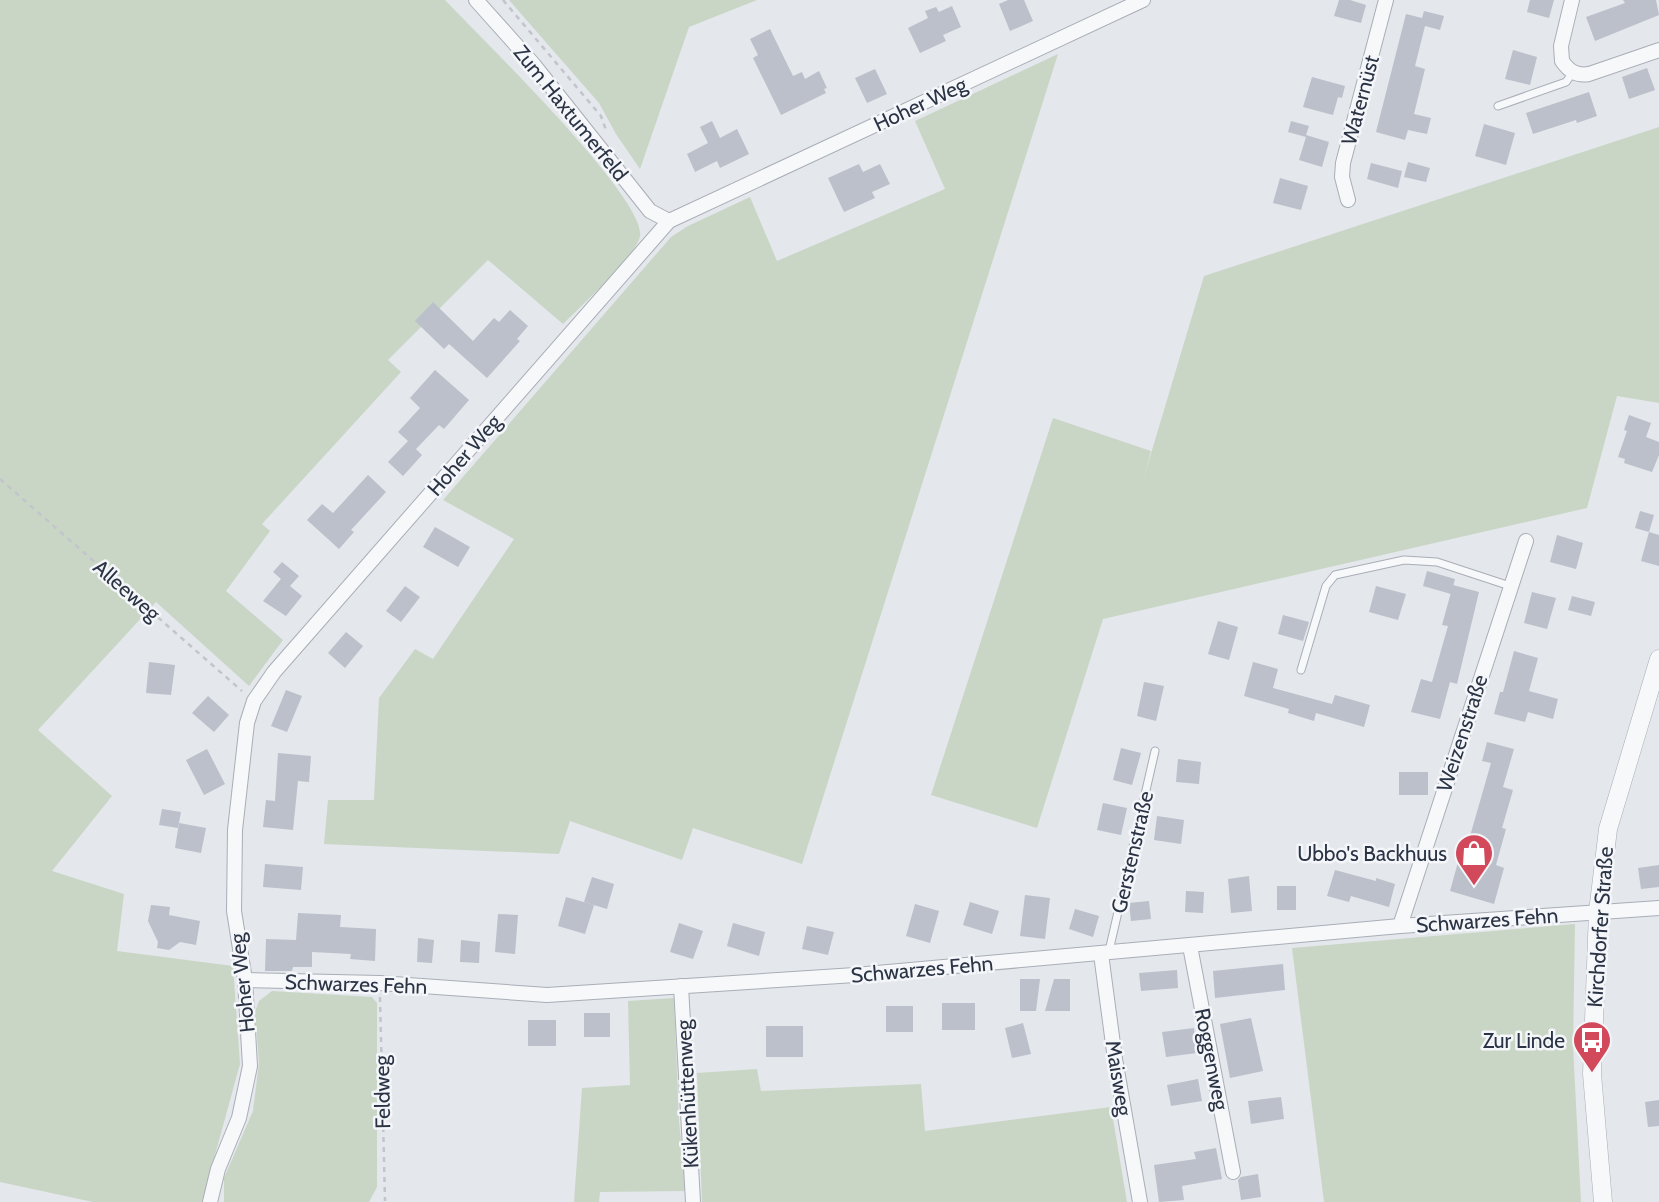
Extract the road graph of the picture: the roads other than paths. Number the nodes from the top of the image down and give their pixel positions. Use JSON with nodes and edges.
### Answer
{"nodes":[{"id":1,"x":476,"y":0,"type":"edge"},
{"id":2,"x":1143,"y":0,"type":"edge"},
{"id":3,"x":1386,"y":0,"type":"edge"},
{"id":4,"x":1572,"y":0,"type":"edge"},
{"id":5,"x":1659,"y":50,"type":"edge"},
{"id":6,"x":1573,"y":72,"type":"junction"},
{"id":7,"x":1498,"y":106,"type":"dead end"},
{"id":8,"x":1348,"y":200,"type":"dead end"},
{"id":9,"x":669,"y":221,"type":"junction"},
{"id":10,"x":1526,"y":541,"type":"dead end"},
{"id":11,"x":1510,"y":586,"type":"junction"},
{"id":12,"x":1659,"y":659,"type":"edge"},
{"id":13,"x":1301,"y":670,"type":"dead end"},
{"id":14,"x":1155,"y":751,"type":"dead end"},
{"id":15,"x":1659,"y":908,"type":"edge"},
{"id":16,"x":1598,"y":912,"type":"junction"},
{"id":17,"x":1400,"y":926,"type":"junction"},
{"id":18,"x":1190,"y":946,"type":"junction"},
{"id":19,"x":1105,"y":954,"type":"junction"},
{"id":20,"x":245,"y":980,"type":"junction"},
{"id":21,"x":681,"y":986,"type":"junction"},
{"id":22,"x":1233,"y":1172,"type":"dead end"},
{"id":23,"x":211,"y":1202,"type":"edge"},
{"id":24,"x":692,"y":1202,"type":"edge"},
{"id":25,"x":1140,"y":1202,"type":"edge"},
{"id":26,"x":1603,"y":1202,"type":"edge"}],
"edges":[{"from":1,"to":9,"type":"street","name":"Zum Haxtumerfeld"},
{"from":2,"to":9,"type":"street","name":"Hoher Weg"},
{"from":3,"to":8,"type":"street","name":"Waternüst"},
{"from":4,"to":6,"type":"street"},
{"from":5,"to":6,"type":"street"},
{"from":6,"to":7,"type":"lane"},
{"from":9,"to":20,"type":"street","name":"Hoher Weg"},
{"from":10,"to":11,"type":"street","name":"Weizenstraße"},
{"from":11,"to":13,"type":"lane"},
{"from":11,"to":17,"type":"street","name":"Weizenstraße"},
{"from":12,"to":16,"type":"street","name":"Kirchdorfer Straße"},
{"from":14,"to":19,"type":"lane","name":"Gerstenstraße"},
{"from":15,"to":16,"type":"street","name":"Schwarzes Fehn"},
{"from":16,"to":17,"type":"street","name":"Schwarzes Fehn"},
{"from":16,"to":26,"type":"street","name":"Kirchdorfer Straße"},
{"from":17,"to":18,"type":"street","name":"Schwarzes Fehn"},
{"from":18,"to":19,"type":"street","name":"Schwarzes Fehn"},
{"from":18,"to":22,"type":"street","name":"Roggenweg"},
{"from":19,"to":21,"type":"street","name":"Schwarzes Fehn"},
{"from":19,"to":25,"type":"street","name":"Maisweg"},
{"from":20,"to":21,"type":"street","name":"Schwarzes Fehn"},
{"from":20,"to":23,"type":"street","name":"Hoher Weg"},
{"from":21,"to":24,"type":"street","name":"Kükenhüttenweg"}]}
